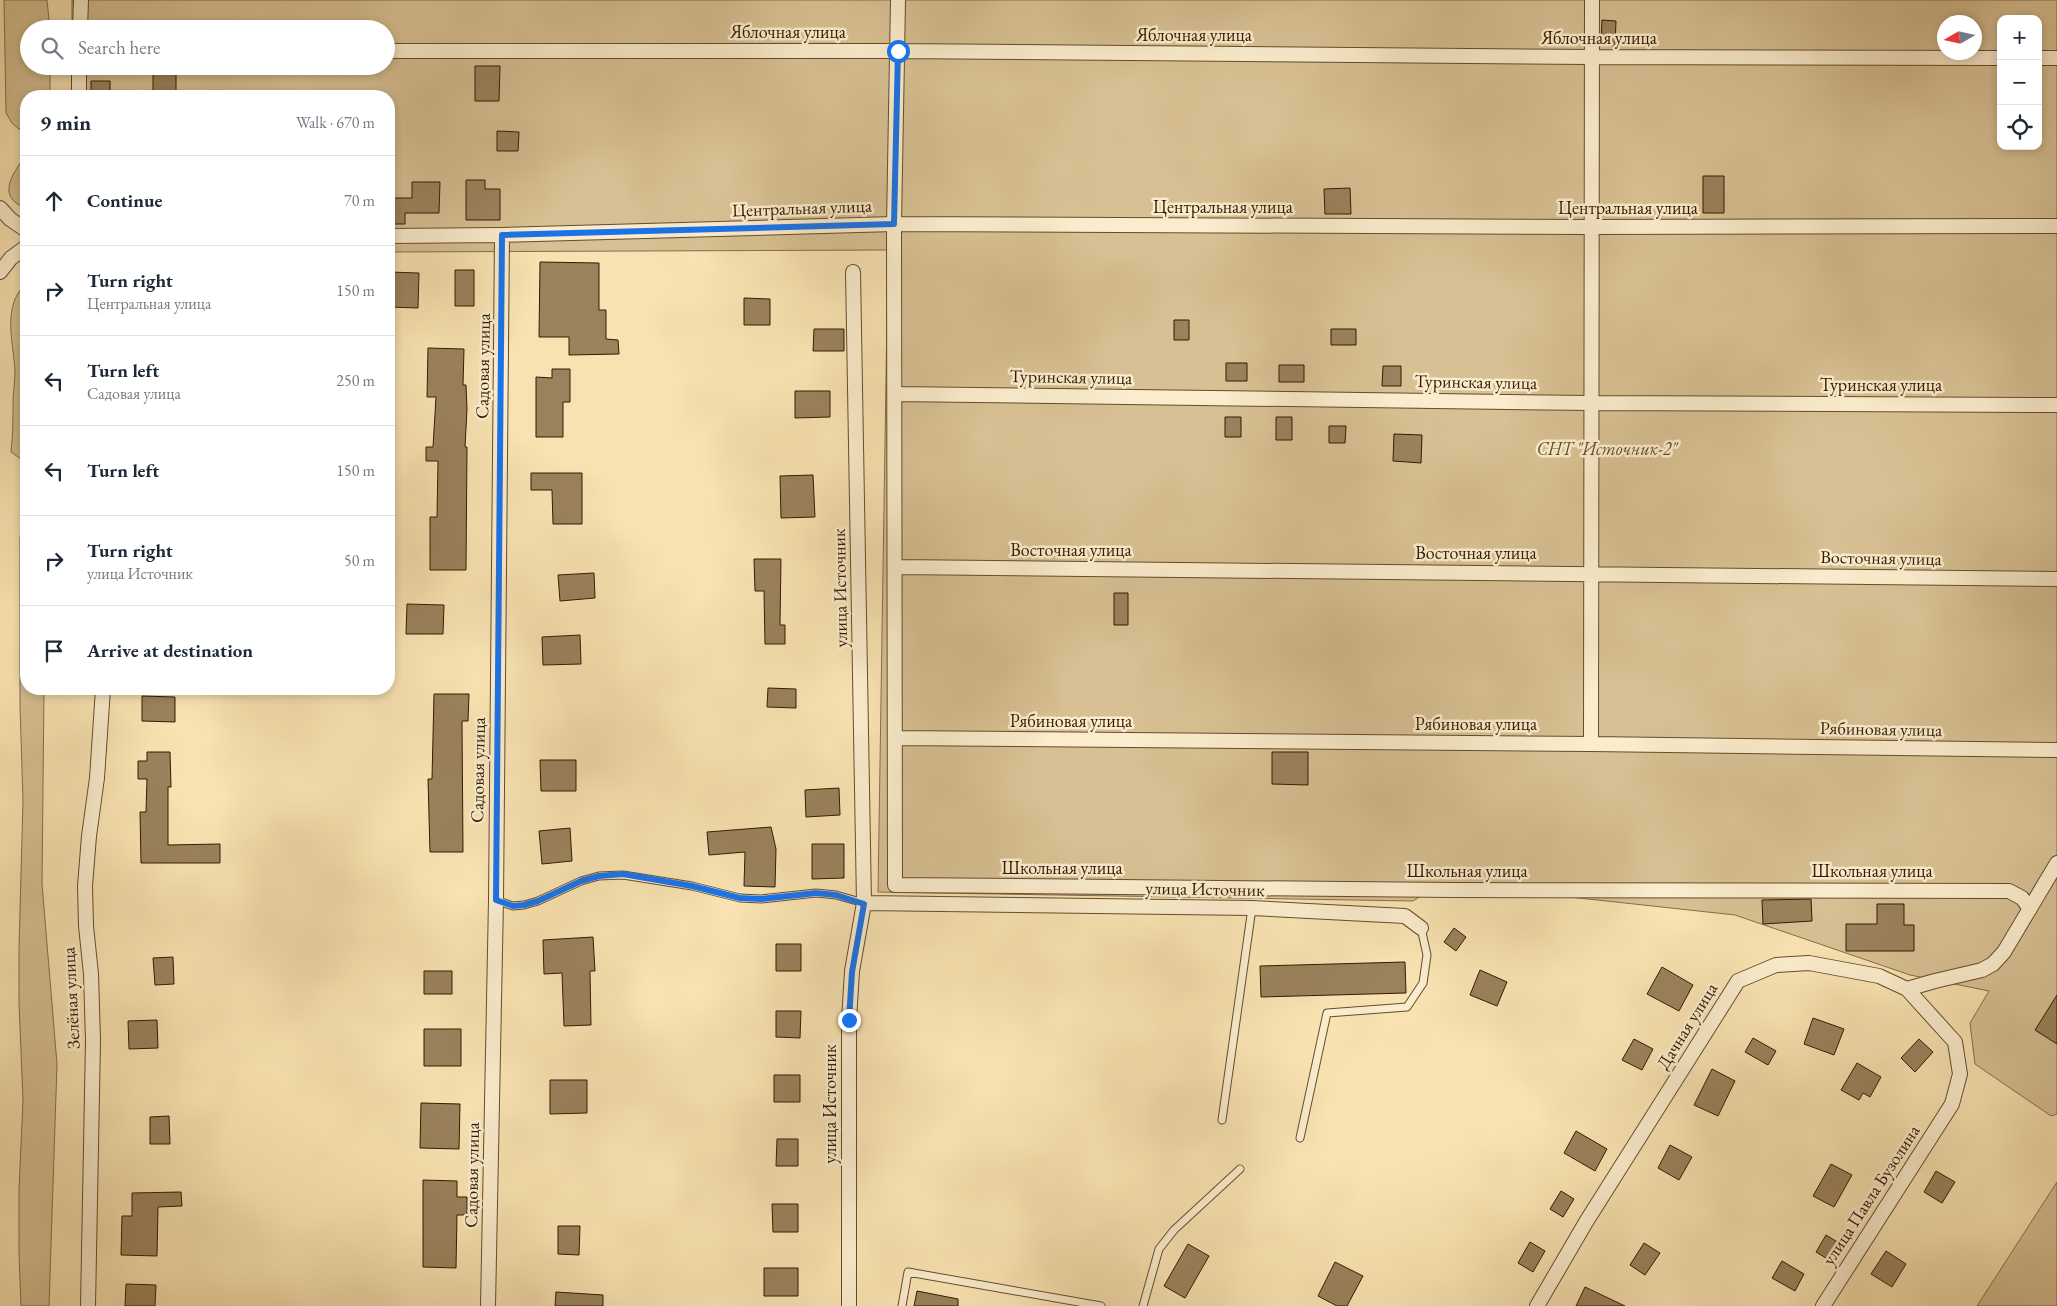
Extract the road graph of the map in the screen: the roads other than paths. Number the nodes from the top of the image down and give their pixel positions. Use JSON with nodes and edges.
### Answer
{"nodes":[{"id":1,"x":81,"y":0,"type":"edge"},
{"id":2,"x":898,"y":0,"type":"edge"},
{"id":3,"x":1592,"y":0,"type":"edge"},
{"id":4,"x":80,"y":20,"type":"edge"},
{"id":5,"x":395,"y":51,"type":"edge"},
{"id":6,"x":898,"y":51,"type":"junction"},
{"id":7,"x":1592,"y":57,"type":"junction"},
{"id":8,"x":1997,"y":58,"type":"edge"},
{"id":9,"x":2042,"y":58,"type":"edge"},
{"id":10,"x":2057,"y":58,"type":"edge"},
{"id":11,"x":80,"y":75,"type":"edge"},
{"id":12,"x":79,"y":90,"type":"edge"},
{"id":13,"x":0,"y":208,"type":"edge"},
{"id":14,"x":894,"y":224,"type":"junction"},
{"id":15,"x":20,"y":226,"type":"edge"},
{"id":16,"x":2057,"y":226,"type":"edge"},
{"id":17,"x":1591,"y":227,"type":"junction"},
{"id":18,"x":502,"y":235,"type":"junction"},
{"id":19,"x":395,"y":236,"type":"edge"},
{"id":20,"x":20,"y":251,"type":"edge"},
{"id":21,"x":0,"y":272,"type":"edge"},
{"id":22,"x":854,"y":272,"type":"dead end"},
{"id":23,"x":895,"y":394,"type":"junction"},
{"id":24,"x":1591,"y":402,"type":"junction"},
{"id":25,"x":2057,"y":405,"type":"edge"},
{"id":26,"x":895,"y":567,"type":"junction"},
{"id":27,"x":1592,"y":573,"type":"junction"},
{"id":28,"x":2057,"y":579,"type":"edge"},
{"id":29,"x":103,"y":695,"type":"edge"},
{"id":30,"x":895,"y":738,"type":"junction"},
{"id":31,"x":1591,"y":744,"type":"junction"},
{"id":32,"x":2057,"y":750,"type":"edge"},
{"id":33,"x":2057,"y":863,"type":"edge"},
{"id":34,"x":496,"y":900,"type":"junction"},
{"id":35,"x":864,"y":904,"type":"junction"},
{"id":36,"x":1252,"y":908,"type":"junction"},
{"id":37,"x":2030,"y":909,"type":"junction"},
{"id":38,"x":1421,"y":928,"type":"joint"},
{"id":39,"x":1907,"y":989,"type":"junction"},
{"id":40,"x":1952,"y":1104,"type":"joint"},
{"id":41,"x":1222,"y":1120,"type":"dead end"},
{"id":42,"x":1300,"y":1138,"type":"dead end"},
{"id":43,"x":1240,"y":1169,"type":"dead end"},
{"id":44,"x":88,"y":1306,"type":"edge"},
{"id":45,"x":488,"y":1306,"type":"edge"},
{"id":46,"x":849,"y":1306,"type":"edge"},
{"id":47,"x":902,"y":1306,"type":"edge"},
{"id":48,"x":1101,"y":1306,"type":"edge"},
{"id":49,"x":1143,"y":1306,"type":"edge"},
{"id":50,"x":1537,"y":1306,"type":"edge"},
{"id":51,"x":1823,"y":1306,"type":"edge"}],
"edges":[{"from":1,"to":4,"type":"street"},
{"from":2,"to":6,"type":"street"},
{"from":3,"to":7,"type":"street"},
{"from":5,"to":6,"type":"street","name":"Яблочная улица"},
{"from":6,"to":7,"type":"street","name":"Яблочная улица"},
{"from":6,"to":14,"type":"street"},
{"from":7,"to":8,"type":"street","name":"Яблочная улица"},
{"from":7,"to":17,"type":"street"},
{"from":9,"to":10,"type":"street"},
{"from":11,"to":12,"type":"street"},
{"from":13,"to":15,"type":"street"},
{"from":14,"to":17,"type":"street","name":"Центральная улица"},
{"from":14,"to":18,"type":"street","name":"Центральная улица"},
{"from":14,"to":23,"type":"street"},
{"from":16,"to":17,"type":"street","name":"Центральная улица"},
{"from":17,"to":24,"type":"street"},
{"from":18,"to":19,"type":"street","name":"Центральная улица"},
{"from":18,"to":34,"type":"street","name":"Садовая улица"},
{"from":20,"to":21,"type":"street"},
{"from":22,"to":35,"type":"street","name":"улица Источник"},
{"from":23,"to":24,"type":"street","name":"Туринская улица"},
{"from":23,"to":26,"type":"street"},
{"from":24,"to":25,"type":"street","name":"Туринская улица"},
{"from":24,"to":27,"type":"street"},
{"from":26,"to":27,"type":"street","name":"Восточная улица"},
{"from":26,"to":30,"type":"street"},
{"from":27,"to":28,"type":"street","name":"Восточная улица"},
{"from":27,"to":31,"type":"street"},
{"from":29,"to":44,"type":"street","name":"Зелёная улица"},
{"from":30,"to":31,"type":"street","name":"Рябиновая улица"},
{"from":30,"to":37,"type":"street","name":"Школьная улица"},
{"from":31,"to":32,"type":"street","name":"Рябиновая улица"},
{"from":33,"to":37,"type":"street"},
{"from":34,"to":35,"type":"lane"},
{"from":34,"to":45,"type":"street","name":"Садовая улица"},
{"from":35,"to":36,"type":"street","name":"улица Источник"},
{"from":35,"to":46,"type":"street","name":"улица Источник"},
{"from":36,"to":38,"type":"street","name":"улица Источник"},
{"from":36,"to":41,"type":"lane"},
{"from":37,"to":39,"type":"street"},
{"from":38,"to":42,"type":"lane"},
{"from":39,"to":40,"type":"street","name":"Дачная улица"},
{"from":39,"to":50,"type":"street","name":"Дачная улица"},
{"from":40,"to":51,"type":"street","name":"улица Павла Бузолина"},
{"from":43,"to":49,"type":"lane"},
{"from":47,"to":48,"type":"lane"}]}
